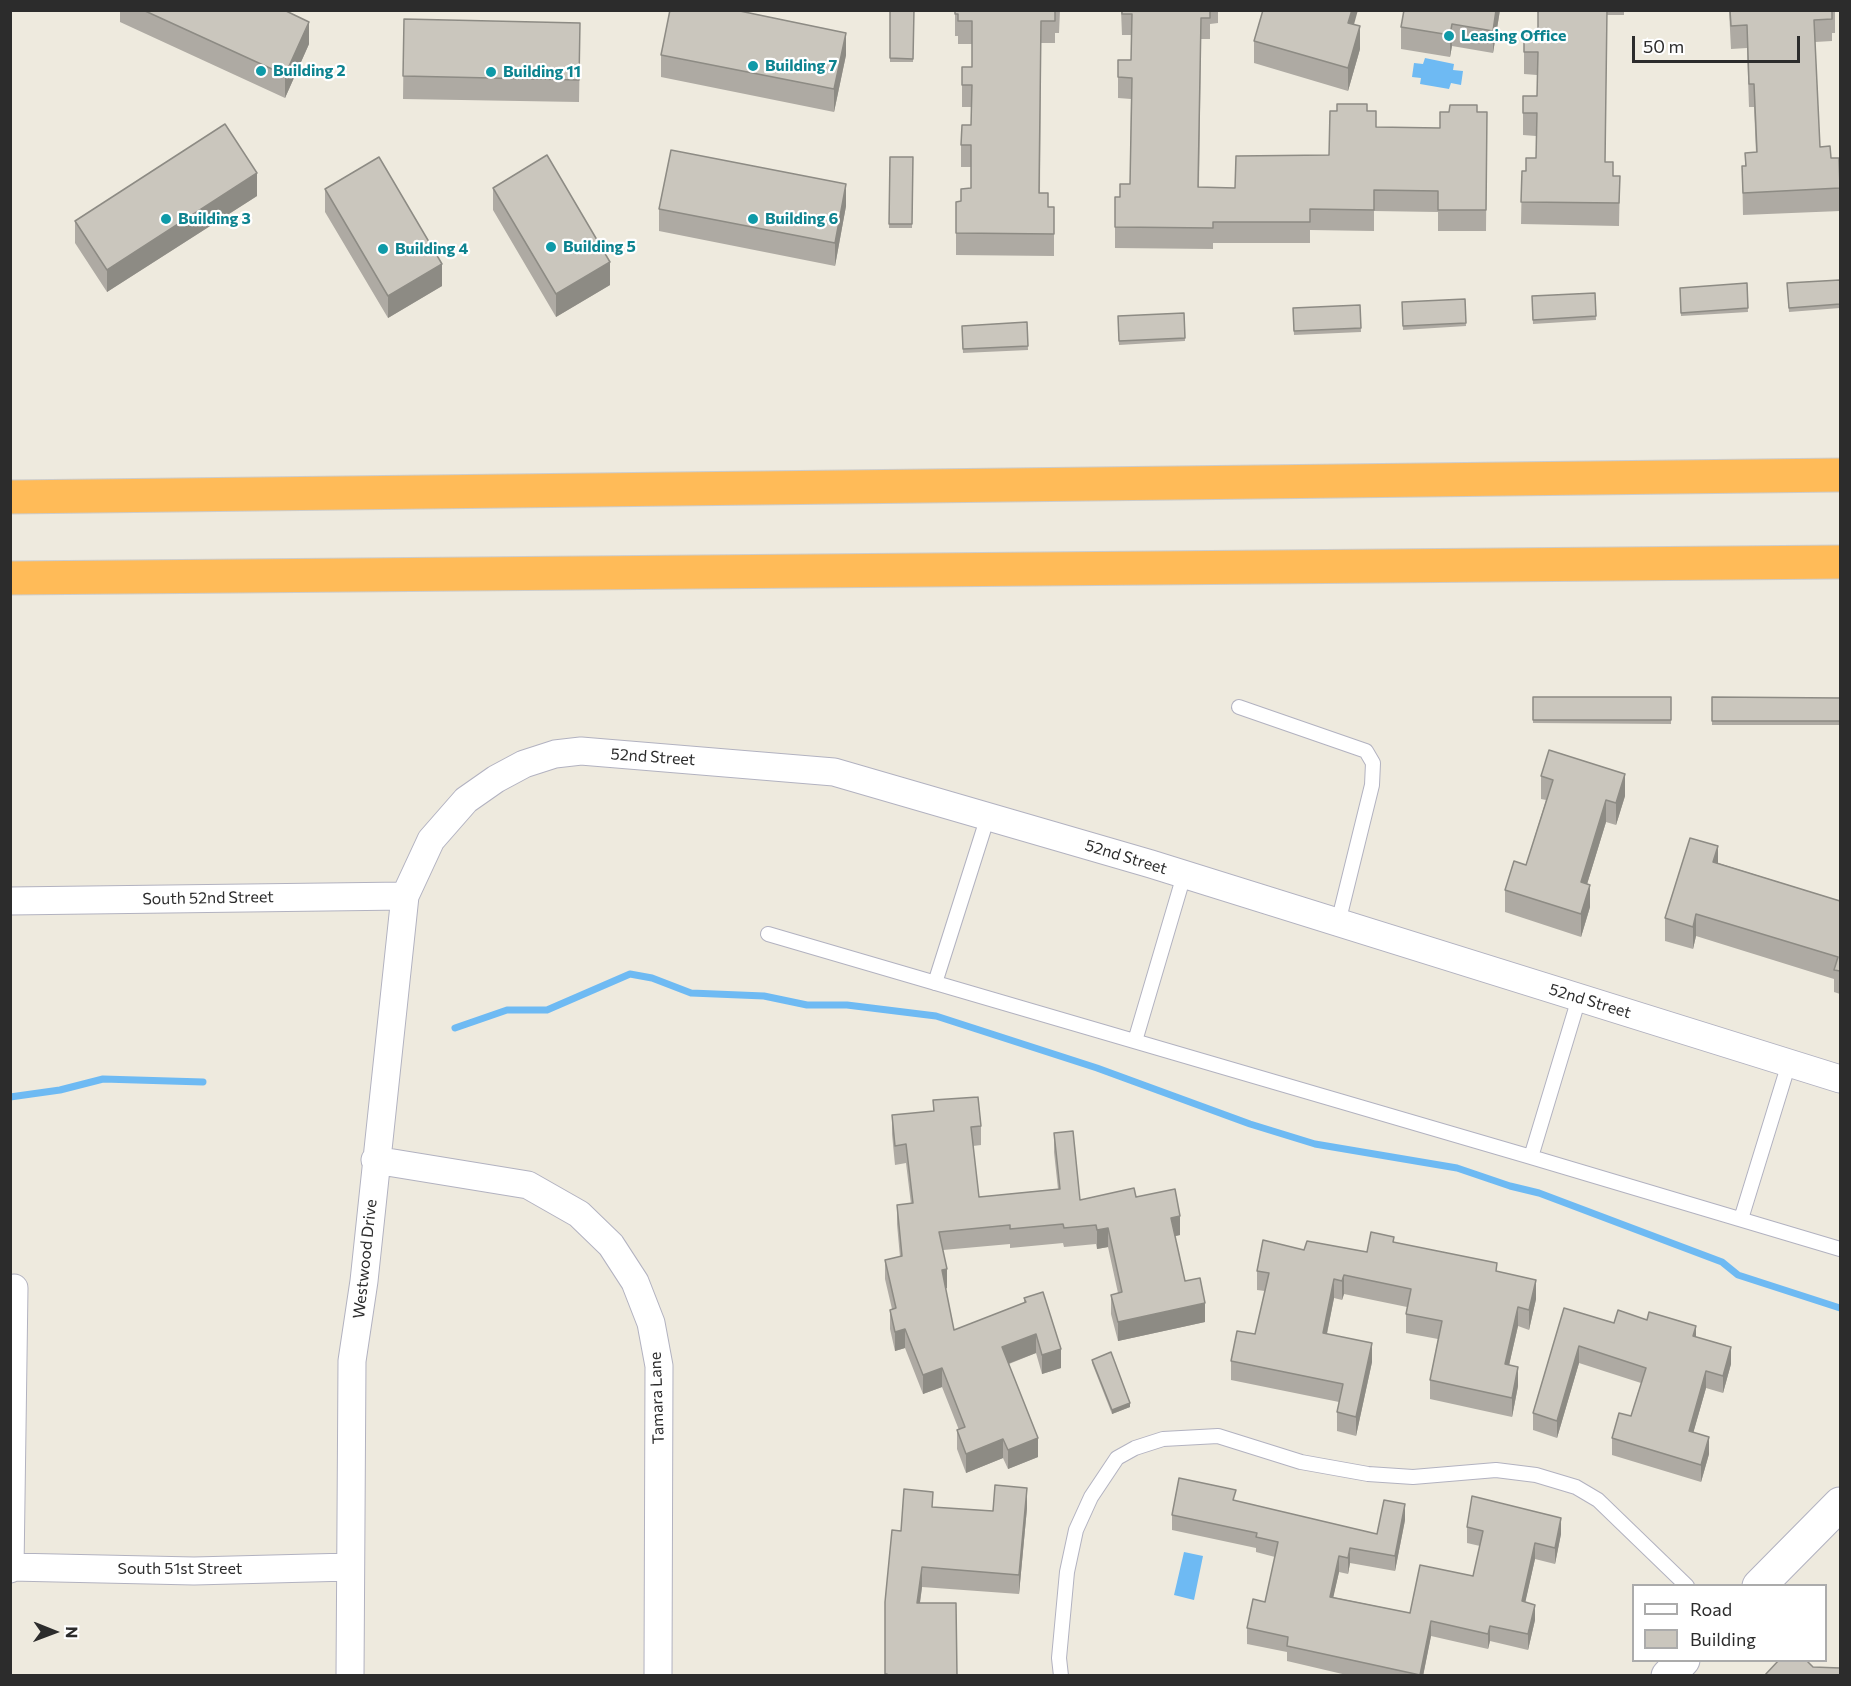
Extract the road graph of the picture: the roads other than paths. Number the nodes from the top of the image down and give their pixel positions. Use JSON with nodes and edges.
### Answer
{"nodes":[{"id":1,"x":1840,"y":475,"type":"edge"},
{"id":2,"x":10,"y":497,"type":"edge"},
{"id":3,"x":1840,"y":562,"type":"edge"},
{"id":4,"x":10,"y":578,"type":"edge"},
{"id":5,"x":1239,"y":707,"type":"dead end"},
{"id":6,"x":988,"y":816,"type":"junction"},
{"id":7,"x":427,"y":848,"type":"joint"},
{"id":8,"x":1184,"y":874,"type":"junction"},
{"id":9,"x":405,"y":896,"type":"junction"},
{"id":10,"x":10,"y":901,"type":"edge"},
{"id":11,"x":1338,"y":923,"type":"junction"},
{"id":12,"x":768,"y":934,"type":"dead end"},
{"id":13,"x":935,"y":982,"type":"junction"},
{"id":14,"x":1579,"y":998,"type":"junction"},
{"id":15,"x":1134,"y":1041,"type":"junction"},
{"id":16,"x":1789,"y":1063,"type":"junction"},
{"id":17,"x":1840,"y":1079,"type":"edge"},
{"id":18,"x":1531,"y":1157,"type":"junction"},
{"id":19,"x":375,"y":1160,"type":"junction"},
{"id":20,"x":1742,"y":1219,"type":"junction"},
{"id":21,"x":1840,"y":1249,"type":"edge"},
{"id":22,"x":14,"y":1288,"type":"dead end"},
{"id":23,"x":1840,"y":1504,"type":"edge"},
{"id":24,"x":350,"y":1567,"type":"junction"},
{"id":25,"x":10,"y":1568,"type":"edge"},
{"id":26,"x":1685,"y":1584,"type":"edge"},
{"id":27,"x":1761,"y":1584,"type":"edge"},
{"id":28,"x":1681,"y":1662,"type":"edge"},
{"id":29,"x":350,"y":1676,"type":"edge"},
{"id":30,"x":658,"y":1676,"type":"edge"},
{"id":31,"x":1061,"y":1676,"type":"edge"},
{"id":32,"x":1668,"y":1676,"type":"edge"}],
"edges":[{"from":1,"to":2,"type":"highway"},
{"from":3,"to":4,"type":"highway"},
{"from":5,"to":11,"type":"lane"},
{"from":6,"to":7,"type":"street","name":"52nd Street"},
{"from":6,"to":8,"type":"street","name":"52nd Street"},
{"from":6,"to":13,"type":"lane"},
{"from":7,"to":9,"type":"street","name":"Westwood Drive"},
{"from":8,"to":11,"type":"street","name":"52nd Street"},
{"from":8,"to":15,"type":"lane"},
{"from":9,"to":10,"type":"street","name":"South 52nd Street"},
{"from":9,"to":19,"type":"street","name":"Westwood Drive"},
{"from":11,"to":14,"type":"street","name":"52nd Street"},
{"from":12,"to":13,"type":"lane"},
{"from":13,"to":15,"type":"lane"},
{"from":14,"to":16,"type":"street","name":"52nd Street"},
{"from":14,"to":18,"type":"lane"},
{"from":15,"to":18,"type":"lane"},
{"from":16,"to":17,"type":"street","name":"52nd Street"},
{"from":16,"to":20,"type":"lane"},
{"from":18,"to":20,"type":"lane"},
{"from":19,"to":24,"type":"street","name":"Westwood Drive"},
{"from":19,"to":30,"type":"street","name":"Tamara Lane"},
{"from":20,"to":21,"type":"lane"},
{"from":22,"to":25,"type":"street"},
{"from":23,"to":27,"type":"main road"},
{"from":24,"to":25,"type":"street","name":"South 51st Street"},
{"from":24,"to":29,"type":"street","name":"Westwood Drive"},
{"from":26,"to":31,"type":"lane"},
{"from":28,"to":32,"type":"main road"}]}
